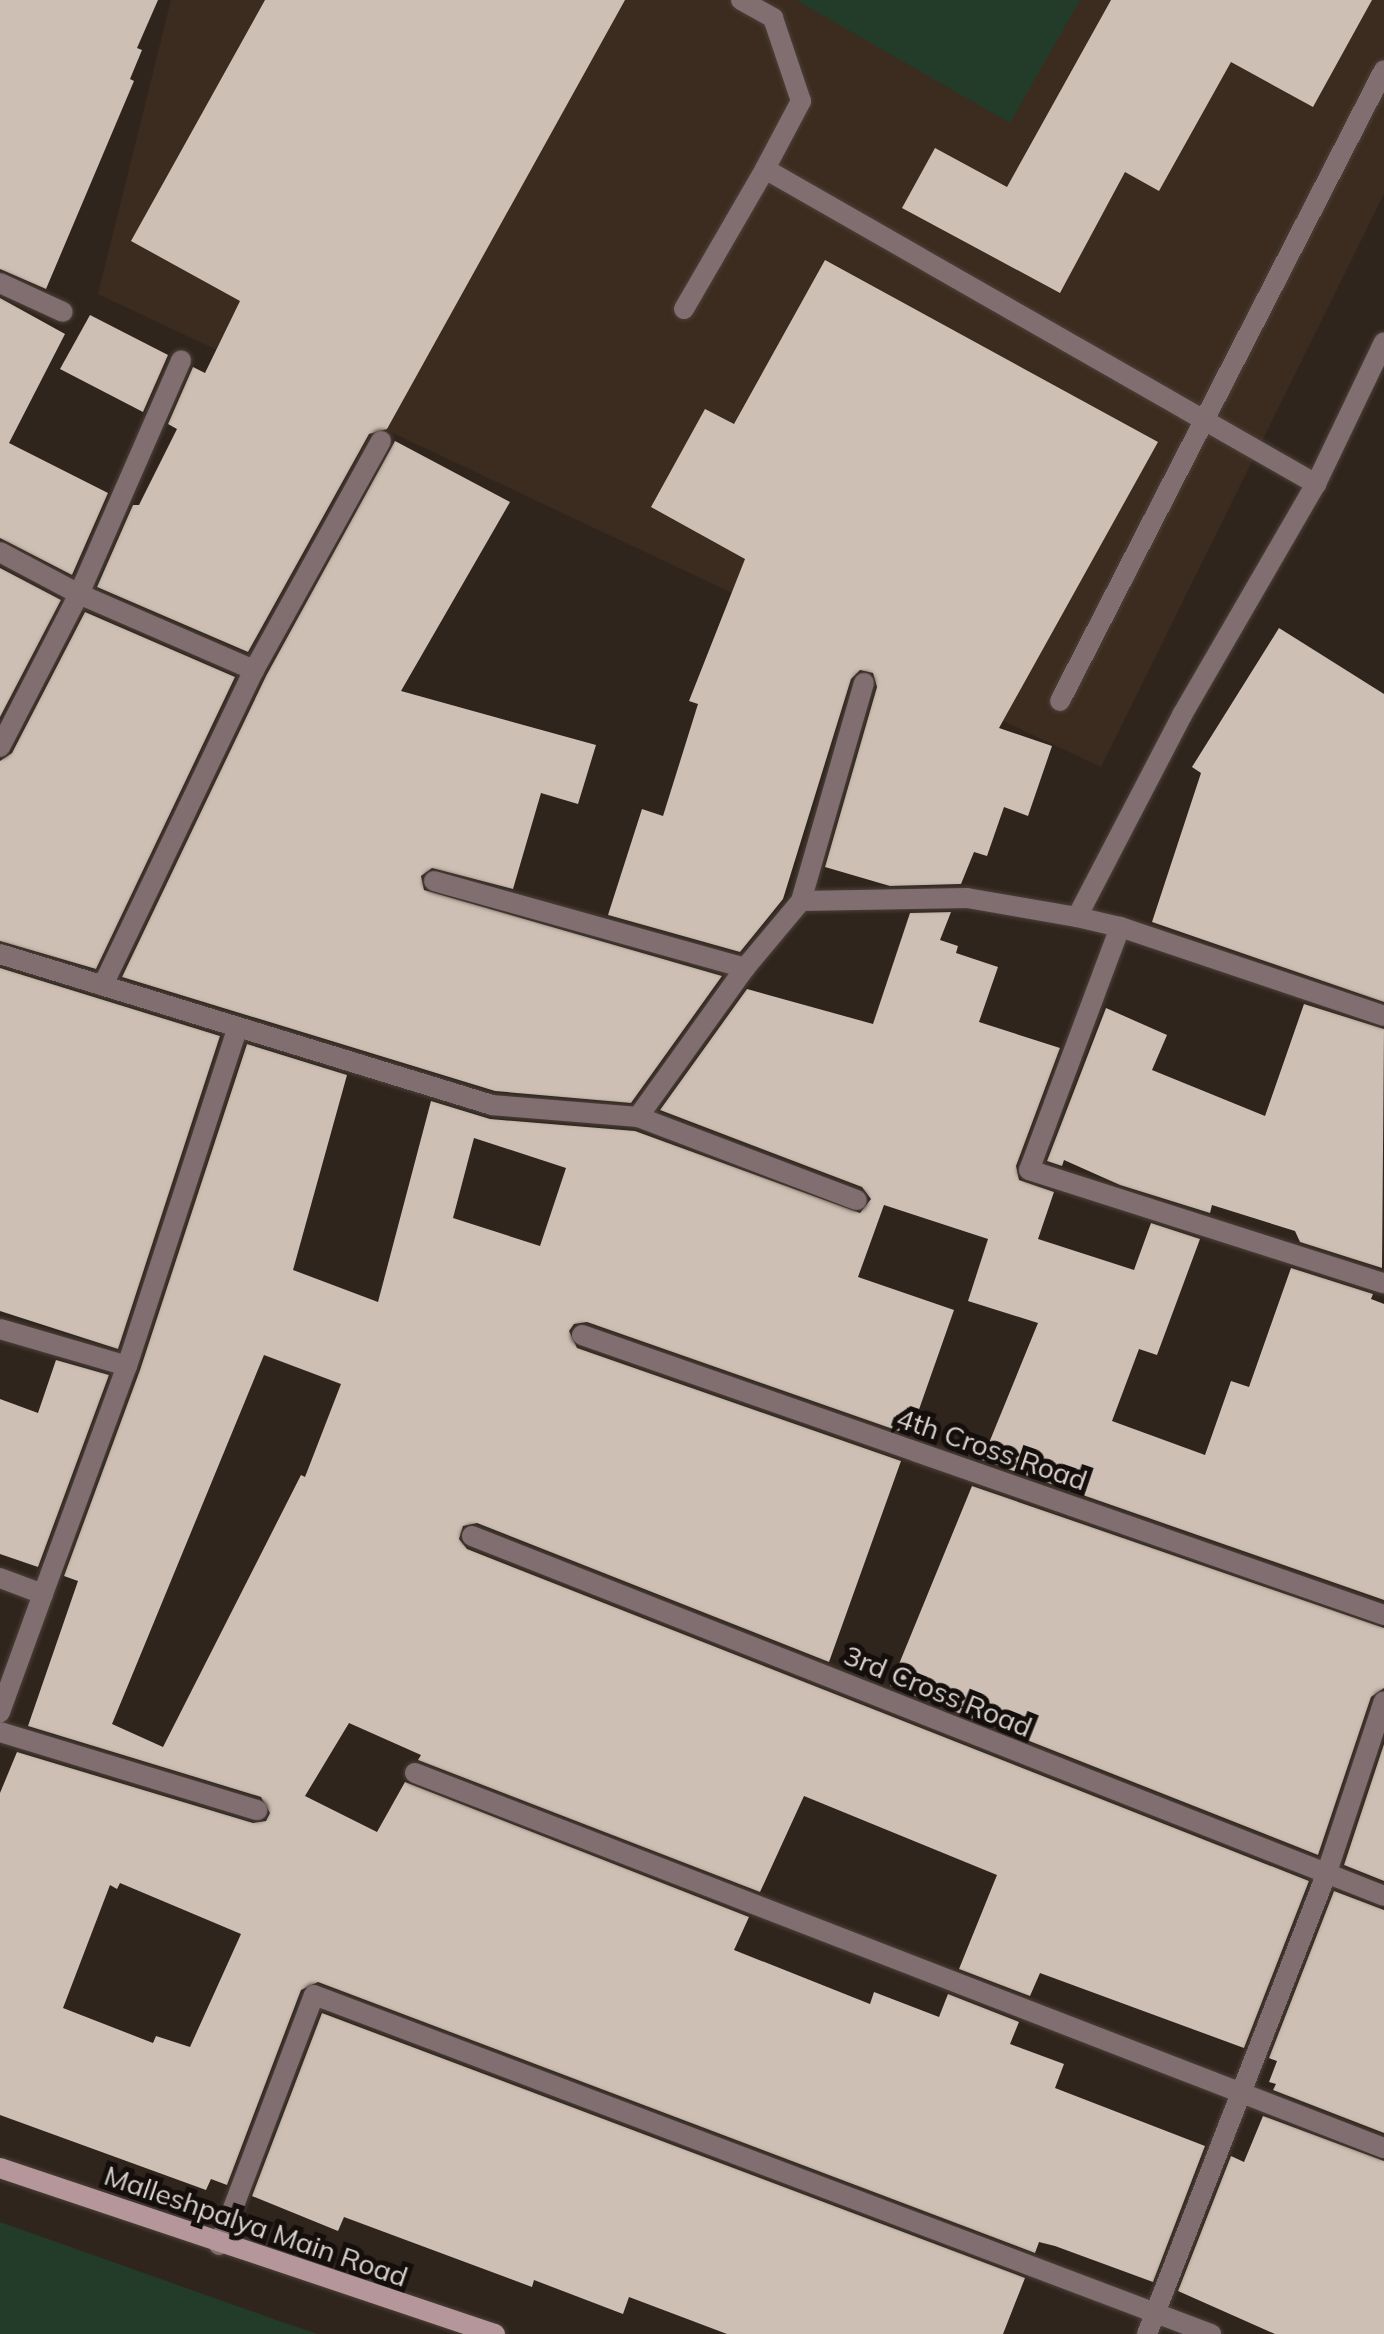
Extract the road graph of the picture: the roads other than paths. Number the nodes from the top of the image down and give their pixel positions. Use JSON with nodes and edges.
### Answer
{"nodes":[{"id":1,"x":741,"y":0,"type":"edge"},
{"id":2,"x":1384,"y":70,"type":"edge"},
{"id":3,"x":765,"y":169,"type":"junction"},
{"id":4,"x":0,"y":282,"type":"edge"},
{"id":5,"x":684,"y":309,"type":"dead end"},
{"id":6,"x":63,"y":312,"type":"dead end"},
{"id":7,"x":1383,"y":345,"type":"edge"},
{"id":8,"x":182,"y":360,"type":"dead end"},
{"id":9,"x":1204,"y":420,"type":"junction"},
{"id":10,"x":381,"y":441,"type":"dead end"},
{"id":11,"x":1316,"y":484,"type":"junction"},
{"id":12,"x":0,"y":552,"type":"edge"},
{"id":13,"x":78,"y":594,"type":"junction"},
{"id":14,"x":254,"y":670,"type":"junction"},
{"id":15,"x":864,"y":683,"type":"dead end"},
{"id":16,"x":1060,"y":701,"type":"dead end"},
{"id":17,"x":0,"y":747,"type":"edge"},
{"id":18,"x":434,"y":881,"type":"dead end"},
{"id":19,"x":800,"y":901,"type":"junction"},
{"id":20,"x":1077,"y":917,"type":"junction"},
{"id":21,"x":1120,"y":927,"type":"junction"},
{"id":22,"x":0,"y":954,"type":"edge"},
{"id":23,"x":744,"y":968,"type":"junction"},
{"id":24,"x":104,"y":983,"type":"junction"},
{"id":25,"x":1384,"y":1016,"type":"edge"},
{"id":26,"x":236,"y":1029,"type":"junction"},
{"id":27,"x":638,"y":1117,"type":"junction"},
{"id":28,"x":858,"y":1200,"type":"dead end"},
{"id":29,"x":1384,"y":1282,"type":"edge"},
{"id":30,"x":0,"y":1328,"type":"edge"},
{"id":31,"x":582,"y":1335,"type":"dead end"},
{"id":32,"x":127,"y":1366,"type":"junction"},
{"id":33,"x":472,"y":1536,"type":"dead end"},
{"id":34,"x":0,"y":1578,"type":"edge"},
{"id":35,"x":43,"y":1594,"type":"junction"},
{"id":36,"x":1384,"y":1615,"type":"edge"},
{"id":37,"x":1384,"y":1701,"type":"edge"},
{"id":38,"x":0,"y":1712,"type":"edge"},
{"id":39,"x":0,"y":1732,"type":"edge"},
{"id":40,"x":414,"y":1773,"type":"dead end"},
{"id":41,"x":258,"y":1810,"type":"dead end"},
{"id":42,"x":1326,"y":1875,"type":"junction"},
{"id":43,"x":1384,"y":1896,"type":"edge"},
{"id":44,"x":1240,"y":2093,"type":"junction"},
{"id":45,"x":1384,"y":2148,"type":"edge"},
{"id":46,"x":0,"y":2168,"type":"edge"},
{"id":47,"x":219,"y":2245,"type":"junction"},
{"id":48,"x":1155,"y":2313,"type":"junction"},
{"id":49,"x":495,"y":2334,"type":"edge"},
{"id":50,"x":1147,"y":2334,"type":"edge"},
{"id":51,"x":1210,"y":2334,"type":"edge"}],
"edges":[{"from":1,"to":3,"type":"street"},
{"from":2,"to":9,"type":"street"},
{"from":3,"to":5,"type":"street"},
{"from":3,"to":9,"type":"street"},
{"from":4,"to":6,"type":"street"},
{"from":7,"to":11,"type":"street"},
{"from":8,"to":13,"type":"street"},
{"from":9,"to":11,"type":"street"},
{"from":9,"to":16,"type":"street"},
{"from":10,"to":14,"type":"street"},
{"from":11,"to":20,"type":"street"},
{"from":12,"to":13,"type":"street"},
{"from":13,"to":14,"type":"street"},
{"from":13,"to":17,"type":"street"},
{"from":14,"to":24,"type":"street"},
{"from":15,"to":19,"type":"street"},
{"from":18,"to":23,"type":"street"},
{"from":19,"to":20,"type":"street"},
{"from":19,"to":23,"type":"street"},
{"from":20,"to":21,"type":"street"},
{"from":21,"to":25,"type":"street"},
{"from":21,"to":29,"type":"street"},
{"from":22,"to":24,"type":"street"},
{"from":23,"to":27,"type":"street"},
{"from":24,"to":26,"type":"street"},
{"from":26,"to":27,"type":"street"},
{"from":26,"to":32,"type":"street"},
{"from":27,"to":28,"type":"street"},
{"from":30,"to":32,"type":"street"},
{"from":31,"to":36,"type":"street","name":"4th Cross Road"},
{"from":32,"to":35,"type":"street"},
{"from":33,"to":42,"type":"street","name":"3rd Cross Road"},
{"from":34,"to":35,"type":"street"},
{"from":35,"to":38,"type":"street"},
{"from":37,"to":42,"type":"street"},
{"from":39,"to":41,"type":"street"},
{"from":40,"to":44,"type":"street"},
{"from":42,"to":43,"type":"street","name":"3rd Cross Road"},
{"from":42,"to":44,"type":"street"},
{"from":44,"to":45,"type":"street"},
{"from":44,"to":48,"type":"street"},
{"from":46,"to":47,"type":"main road","name":"Malleshpalya Main Road"},
{"from":47,"to":48,"type":"street"},
{"from":47,"to":49,"type":"main road","name":"Malleshpalya Main Road"},
{"from":48,"to":50,"type":"street"},
{"from":48,"to":51,"type":"street"}]}
